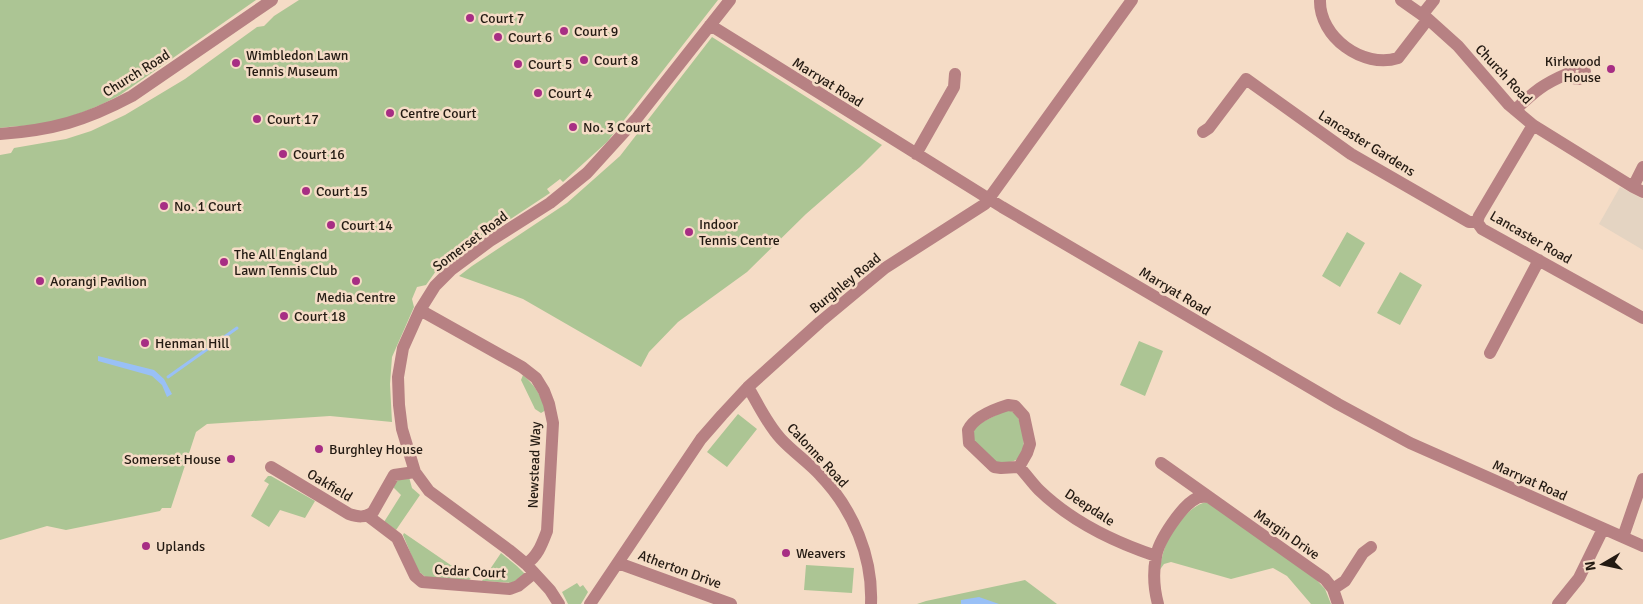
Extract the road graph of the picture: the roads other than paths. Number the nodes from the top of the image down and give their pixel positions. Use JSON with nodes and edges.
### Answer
{"nodes":[{"id":1,"x":272,"y":0,"type":"edge"},
{"id":2,"x":730,"y":0,"type":"edge"},
{"id":3,"x":1132,"y":0,"type":"edge"},
{"id":4,"x":1320,"y":0,"type":"edge"},
{"id":5,"x":1401,"y":0,"type":"edge"},
{"id":6,"x":1434,"y":0,"type":"edge"},
{"id":7,"x":1425,"y":17,"type":"junction"},
{"id":8,"x":710,"y":25,"type":"junction"},
{"id":9,"x":1569,"y":73,"type":"dead end"},
{"id":10,"x":955,"y":74,"type":"dead end"},
{"id":11,"x":1515,"y":110,"type":"junction"},
{"id":12,"x":1533,"y":125,"type":"junction"},
{"id":13,"x":1203,"y":132,"type":"dead end"},
{"id":14,"x":0,"y":134,"type":"edge"},
{"id":15,"x":916,"y":154,"type":"junction"},
{"id":16,"x":1643,"y":167,"type":"edge"},
{"id":17,"x":1638,"y":190,"type":"edge"},
{"id":18,"x":989,"y":199,"type":"junction"},
{"id":19,"x":1477,"y":222,"type":"junction"},
{"id":20,"x":1539,"y":260,"type":"junction"},
{"id":21,"x":420,"y":310,"type":"junction"},
{"id":22,"x":1643,"y":318,"type":"edge"},
{"id":23,"x":1490,"y":353,"type":"dead end"},
{"id":24,"x":748,"y":387,"type":"junction"},
{"id":25,"x":1162,"y":463,"type":"dead end"},
{"id":26,"x":1019,"y":466,"type":"junction"},
{"id":27,"x":271,"y":467,"type":"dead end"},
{"id":28,"x":415,"y":472,"type":"junction"},
{"id":29,"x":1643,"y":479,"type":"edge"},
{"id":30,"x":1209,"y":497,"type":"junction"},
{"id":31,"x":368,"y":516,"type":"junction"},
{"id":32,"x":1603,"y":529,"type":"junction"},
{"id":33,"x":1623,"y":537,"type":"junction"},
{"id":34,"x":1643,"y":546,"type":"edge"},
{"id":35,"x":1371,"y":547,"type":"dead end"},
{"id":36,"x":1156,"y":556,"type":"junction"},
{"id":37,"x":618,"y":563,"type":"junction"},
{"id":38,"x":530,"y":569,"type":"junction"},
{"id":39,"x":1333,"y":589,"type":"junction"},
{"id":40,"x":559,"y":604,"type":"edge"},
{"id":41,"x":590,"y":604,"type":"edge"},
{"id":42,"x":731,"y":604,"type":"edge"},
{"id":43,"x":872,"y":604,"type":"edge"},
{"id":44,"x":1158,"y":604,"type":"edge"},
{"id":45,"x":1338,"y":604,"type":"edge"},
{"id":46,"x":1558,"y":604,"type":"edge"}],
"edges":[{"from":1,"to":14,"type":"street","name":"Church Road"},
{"from":2,"to":8,"type":"street","name":"Somerset Road"},
{"from":3,"to":18,"type":"street","name":"Burghley Road"},
{"from":4,"to":7,"type":"street"},
{"from":5,"to":7,"type":"street","name":"Church Road"},
{"from":6,"to":7,"type":"street"},
{"from":7,"to":11,"type":"street","name":"Church Road"},
{"from":8,"to":15,"type":"street","name":"Marryat Road"},
{"from":8,"to":21,"type":"street","name":"Somerset Road"},
{"from":9,"to":11,"type":"street"},
{"from":10,"to":15,"type":"street"},
{"from":11,"to":12,"type":"street","name":"Church Road"},
{"from":12,"to":17,"type":"street","name":"Church Road"},
{"from":12,"to":19,"type":"street","name":"Lancaster Road"},
{"from":13,"to":19,"type":"street","name":"Lancaster Gardens"},
{"from":15,"to":18,"type":"street","name":"Marryat Road"},
{"from":16,"to":17,"type":"street"},
{"from":18,"to":24,"type":"street","name":"Burghley Road"},
{"from":18,"to":32,"type":"street","name":"Marryat Road"},
{"from":19,"to":20,"type":"street","name":"Lancaster Road"},
{"from":20,"to":22,"type":"street","name":"Lancaster Road"},
{"from":20,"to":23,"type":"street"},
{"from":21,"to":28,"type":"street","name":"Somerset Road"},
{"from":21,"to":38,"type":"street","name":"Newstead Way"},
{"from":24,"to":37,"type":"street","name":"Burghley Road"},
{"from":24,"to":43,"type":"street","name":"Calonne Road"},
{"from":25,"to":30,"type":"street","name":"Margin Drive"},
{"from":26,"to":26,"type":"street"},
{"from":26,"to":36,"type":"street","name":"Deepdale"},
{"from":27,"to":31,"type":"street","name":"Oakfield"},
{"from":28,"to":31,"type":"street"},
{"from":28,"to":38,"type":"street","name":"Somerset Road"},
{"from":29,"to":33,"type":"street"},
{"from":30,"to":36,"type":"street"},
{"from":30,"to":39,"type":"street","name":"Margin Drive"},
{"from":31,"to":38,"type":"street","name":"Cedar Court"},
{"from":32,"to":33,"type":"street","name":"Marryat Road"},
{"from":32,"to":46,"type":"street"},
{"from":33,"to":34,"type":"street","name":"Marryat Road"},
{"from":35,"to":39,"type":"street"},
{"from":36,"to":44,"type":"street"},
{"from":37,"to":41,"type":"street","name":"Burghley Road"},
{"from":37,"to":42,"type":"street","name":"Atherton Drive"},
{"from":38,"to":40,"type":"street","name":"Somerset Road"},
{"from":39,"to":45,"type":"street","name":"Margin Drive"}]}
